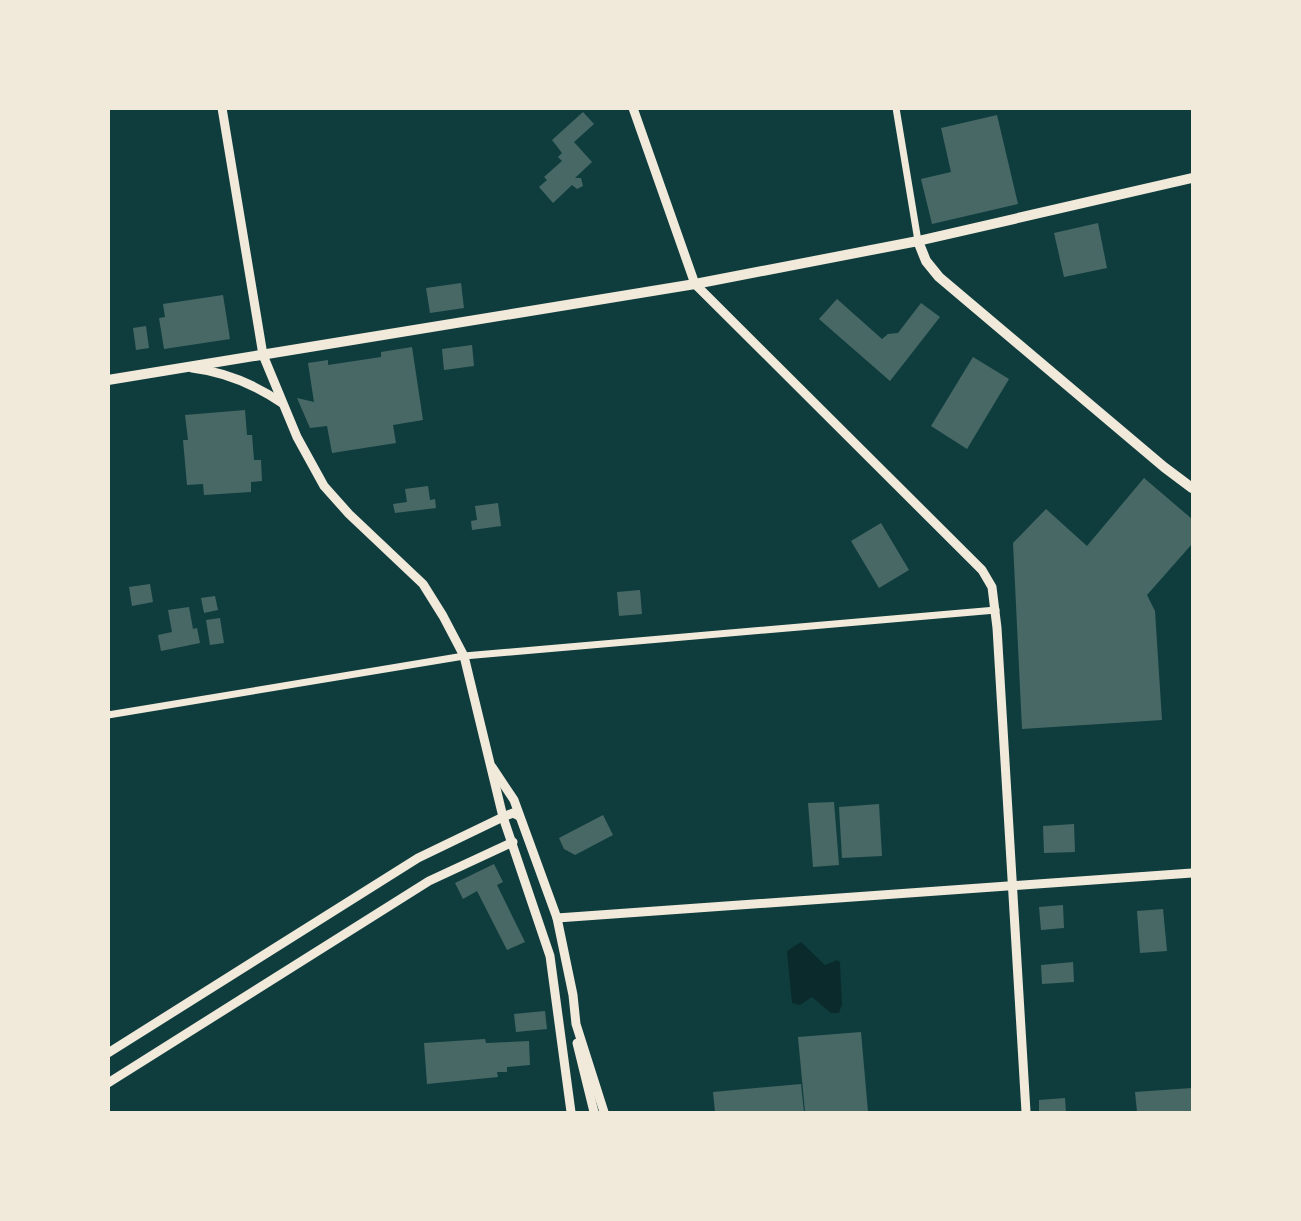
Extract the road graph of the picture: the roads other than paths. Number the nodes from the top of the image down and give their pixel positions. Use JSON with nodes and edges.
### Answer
{"nodes":[{"id":1,"x":222,"y":108,"type":"edge"},
{"id":2,"x":633,"y":108,"type":"edge"},
{"id":3,"x":896,"y":108,"type":"edge"},
{"id":4,"x":1192,"y":178,"type":"edge"},
{"id":5,"x":918,"y":241,"type":"junction"},
{"id":6,"x":695,"y":284,"type":"junction"},
{"id":7,"x":263,"y":355,"type":"junction"},
{"id":8,"x":187,"y":367,"type":"junction"},
{"id":9,"x":108,"y":380,"type":"edge"},
{"id":10,"x":283,"y":403,"type":"junction"},
{"id":11,"x":1192,"y":488,"type":"edge"},
{"id":12,"x":996,"y":610,"type":"junction"},
{"id":13,"x":464,"y":656,"type":"junction"},
{"id":14,"x":108,"y":715,"type":"edge"},
{"id":15,"x":489,"y":762,"type":"junction"},
{"id":16,"x":519,"y":816,"type":"junction"},
{"id":17,"x":503,"y":817,"type":"junction"},
{"id":18,"x":513,"y":842,"type":"junction"},
{"id":19,"x":1192,"y":873,"type":"edge"},
{"id":20,"x":1013,"y":886,"type":"junction"},
{"id":21,"x":557,"y":918,"type":"junction"},
{"id":22,"x":576,"y":1024,"type":"junction"},
{"id":23,"x":108,"y":1053,"type":"edge"},
{"id":24,"x":108,"y":1083,"type":"edge"},
{"id":25,"x":571,"y":1112,"type":"edge"},
{"id":26,"x":594,"y":1112,"type":"edge"},
{"id":27,"x":604,"y":1112,"type":"edge"},
{"id":28,"x":1026,"y":1112,"type":"edge"}],
"edges":[{"from":1,"to":7,"type":"street"},
{"from":2,"to":6,"type":"street"},
{"from":3,"to":5,"type":"street"},
{"from":4,"to":5,"type":"main road"},
{"from":5,"to":6,"type":"main road"},
{"from":5,"to":11,"type":"main road"},
{"from":6,"to":7,"type":"main road"},
{"from":6,"to":12,"type":"street"},
{"from":7,"to":8,"type":"main road"},
{"from":7,"to":10,"type":"street"},
{"from":8,"to":9,"type":"main road"},
{"from":8,"to":10,"type":"street"},
{"from":10,"to":13,"type":"street"},
{"from":12,"to":13,"type":"street"},
{"from":12,"to":20,"type":"street"},
{"from":13,"to":14,"type":"street"},
{"from":13,"to":15,"type":"street"},
{"from":15,"to":16,"type":"street"},
{"from":15,"to":17,"type":"street"},
{"from":16,"to":17,"type":"street"},
{"from":16,"to":21,"type":"street"},
{"from":17,"to":18,"type":"street"},
{"from":17,"to":23,"type":"street"},
{"from":18,"to":24,"type":"street"},
{"from":18,"to":25,"type":"street"},
{"from":19,"to":20,"type":"street"},
{"from":20,"to":21,"type":"street"},
{"from":20,"to":28,"type":"street"},
{"from":21,"to":22,"type":"street"},
{"from":22,"to":26,"type":"street"},
{"from":22,"to":27,"type":"street"}]}
